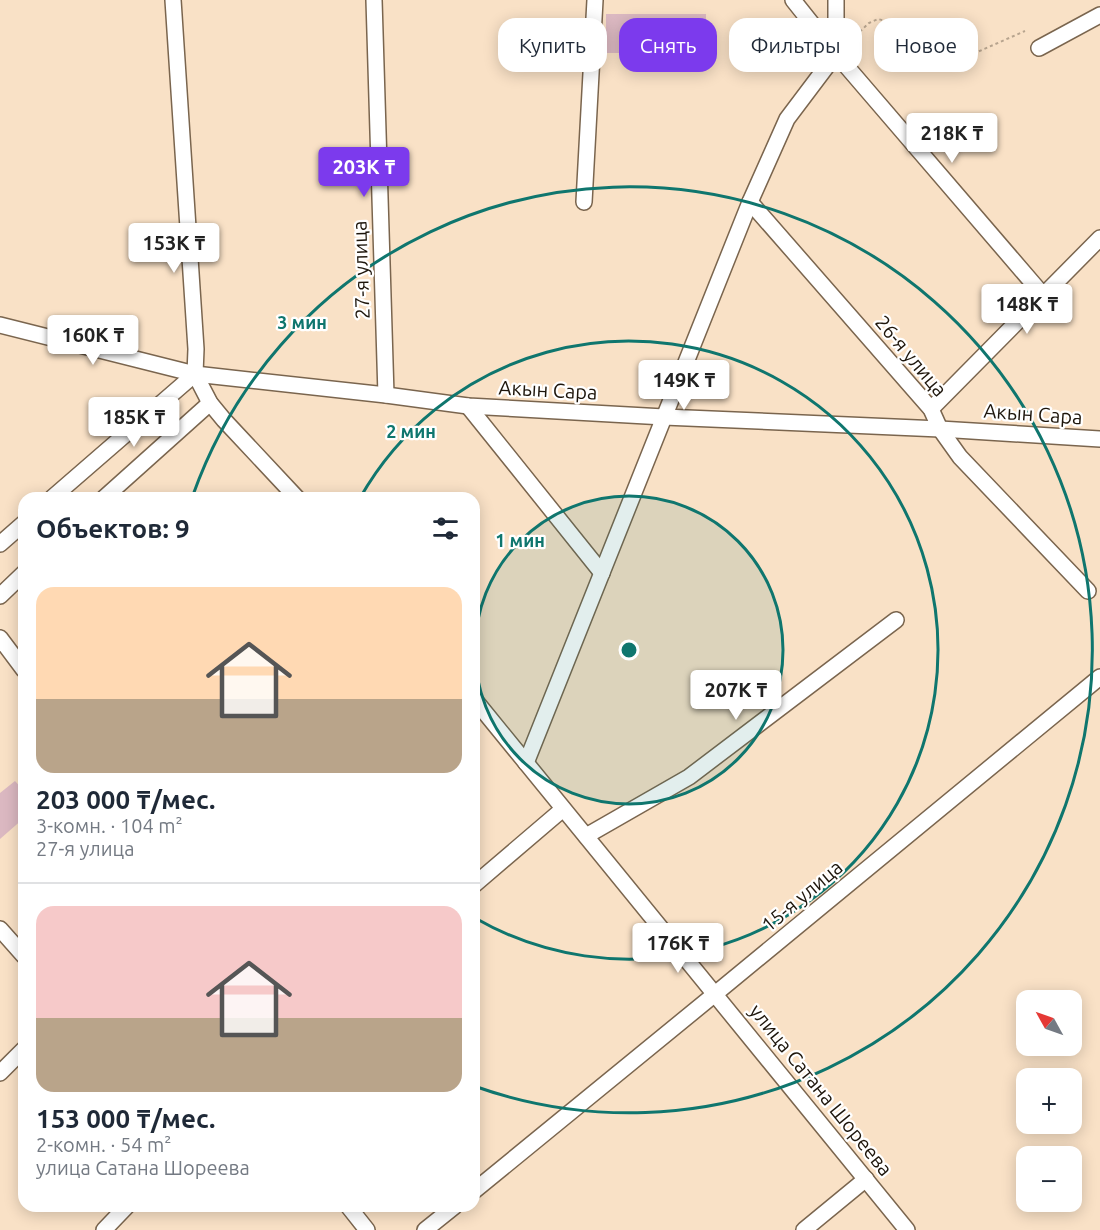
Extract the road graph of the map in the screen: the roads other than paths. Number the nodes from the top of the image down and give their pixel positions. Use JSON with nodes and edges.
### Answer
{"nodes":[{"id":1,"x":172,"y":0,"type":"edge"},
{"id":2,"x":374,"y":0,"type":"edge"},
{"id":3,"x":595,"y":0,"type":"edge"},
{"id":4,"x":793,"y":0,"type":"edge"},
{"id":5,"x":836,"y":0,"type":"edge"},
{"id":6,"x":1100,"y":15,"type":"edge"},
{"id":7,"x":807,"y":18,"type":"edge"},
{"id":8,"x":836,"y":18,"type":"edge"},
{"id":9,"x":1039,"y":48,"type":"dead end"},
{"id":10,"x":822,"y":72,"type":"edge"},
{"id":11,"x":851,"y":72,"type":"edge"},
{"id":12,"x":584,"y":202,"type":"dead end"},
{"id":13,"x":750,"y":202,"type":"junction"},
{"id":14,"x":1100,"y":238,"type":"edge"},
{"id":15,"x":1043,"y":295,"type":"junction"},
{"id":16,"x":4,"y":330,"type":"edge"},
{"id":17,"x":195,"y":374,"type":"junction"},
{"id":18,"x":386,"y":395,"type":"junction"},
{"id":19,"x":210,"y":404,"type":"junction"},
{"id":20,"x":468,"y":406,"type":"junction"},
{"id":21,"x":931,"y":409,"type":"junction"},
{"id":22,"x":664,"y":417,"type":"junction"},
{"id":23,"x":940,"y":429,"type":"junction"},
{"id":24,"x":1100,"y":439,"type":"edge"},
{"id":25,"x":59,"y":492,"type":"edge"},
{"id":26,"x":111,"y":492,"type":"edge"},
{"id":27,"x":291,"y":492,"type":"edge"},
{"id":28,"x":18,"y":528,"type":"edge"},
{"id":29,"x":0,"y":544,"type":"edge"},
{"id":30,"x":602,"y":573,"type":"junction"},
{"id":31,"x":18,"y":579,"type":"edge"},
{"id":32,"x":1088,"y":591,"type":"dead end"},
{"id":33,"x":0,"y":596,"type":"edge"},
{"id":34,"x":896,"y":620,"type":"dead end"},
{"id":35,"x":0,"y":638,"type":"edge"},
{"id":36,"x":18,"y":662,"type":"edge"},
{"id":37,"x":1100,"y":677,"type":"edge"},
{"id":38,"x":480,"y":706,"type":"edge"},
{"id":39,"x":526,"y":763,"type":"junction"},
{"id":40,"x":563,"y":809,"type":"junction"},
{"id":41,"x":586,"y":836,"type":"junction"},
{"id":42,"x":480,"y":880,"type":"edge"},
{"id":43,"x":0,"y":929,"type":"edge"},
{"id":44,"x":18,"y":949,"type":"edge"},
{"id":45,"x":716,"y":994,"type":"junction"},
{"id":46,"x":18,"y":1055,"type":"edge"},
{"id":47,"x":0,"y":1073,"type":"edge"},
{"id":48,"x":866,"y":1179,"type":"junction"},
{"id":49,"x":480,"y":1186,"type":"edge"},
{"id":50,"x":121,"y":1212,"type":"edge"},
{"id":51,"x":353,"y":1212,"type":"edge"},
{"id":52,"x":448,"y":1212,"type":"edge"},
{"id":53,"x":104,"y":1230,"type":"edge"},
{"id":54,"x":367,"y":1230,"type":"edge"},
{"id":55,"x":425,"y":1230,"type":"edge"},
{"id":56,"x":804,"y":1230,"type":"edge"},
{"id":57,"x":907,"y":1230,"type":"edge"}],
"edges":[{"from":1,"to":17,"type":"street"},
{"from":2,"to":18,"type":"street","name":"27-я улица"},
{"from":3,"to":12,"type":"street"},
{"from":4,"to":7,"type":"street"},
{"from":5,"to":8,"type":"street"},
{"from":6,"to":9,"type":"street"},
{"from":10,"to":13,"type":"street"},
{"from":11,"to":15,"type":"street"},
{"from":13,"to":21,"type":"street","name":"26-я улица"},
{"from":13,"to":22,"type":"street"},
{"from":14,"to":15,"type":"street"},
{"from":15,"to":21,"type":"street"},
{"from":16,"to":17,"type":"street","name":"Акын Сара"},
{"from":17,"to":18,"type":"street","name":"Акын Сара"},
{"from":17,"to":19,"type":"street"},
{"from":17,"to":25,"type":"street"},
{"from":18,"to":20,"type":"street","name":"Акын Сара"},
{"from":19,"to":26,"type":"street"},
{"from":19,"to":27,"type":"street"},
{"from":20,"to":22,"type":"street","name":"Акын Сара"},
{"from":20,"to":30,"type":"street"},
{"from":21,"to":23,"type":"street","name":"26-я улица"},
{"from":22,"to":23,"type":"street","name":"Акын Сара"},
{"from":22,"to":30,"type":"street"},
{"from":23,"to":24,"type":"street","name":"Акын Сара"},
{"from":23,"to":32,"type":"street","name":"26-я улица"},
{"from":28,"to":29,"type":"street"},
{"from":30,"to":39,"type":"street"},
{"from":31,"to":33,"type":"street"},
{"from":34,"to":41,"type":"street"},
{"from":35,"to":36,"type":"street"},
{"from":37,"to":45,"type":"street","name":"15-я улица"},
{"from":38,"to":39,"type":"street","name":"улица Сатана Шореева"},
{"from":39,"to":40,"type":"street","name":"улица Сатана Шореева"},
{"from":40,"to":41,"type":"street","name":"улица Сатана Шореева"},
{"from":40,"to":42,"type":"street"},
{"from":41,"to":45,"type":"street","name":"улица Сатана Шореева"},
{"from":43,"to":44,"type":"street"},
{"from":45,"to":48,"type":"street","name":"улица Сатана Шореева"},
{"from":45,"to":49,"type":"street","name":"15-я улица"},
{"from":46,"to":47,"type":"street"},
{"from":48,"to":56,"type":"street"},
{"from":48,"to":57,"type":"street","name":"улица Сатана Шореева"},
{"from":50,"to":53,"type":"street"},
{"from":51,"to":54,"type":"street"},
{"from":52,"to":55,"type":"street"}]}
